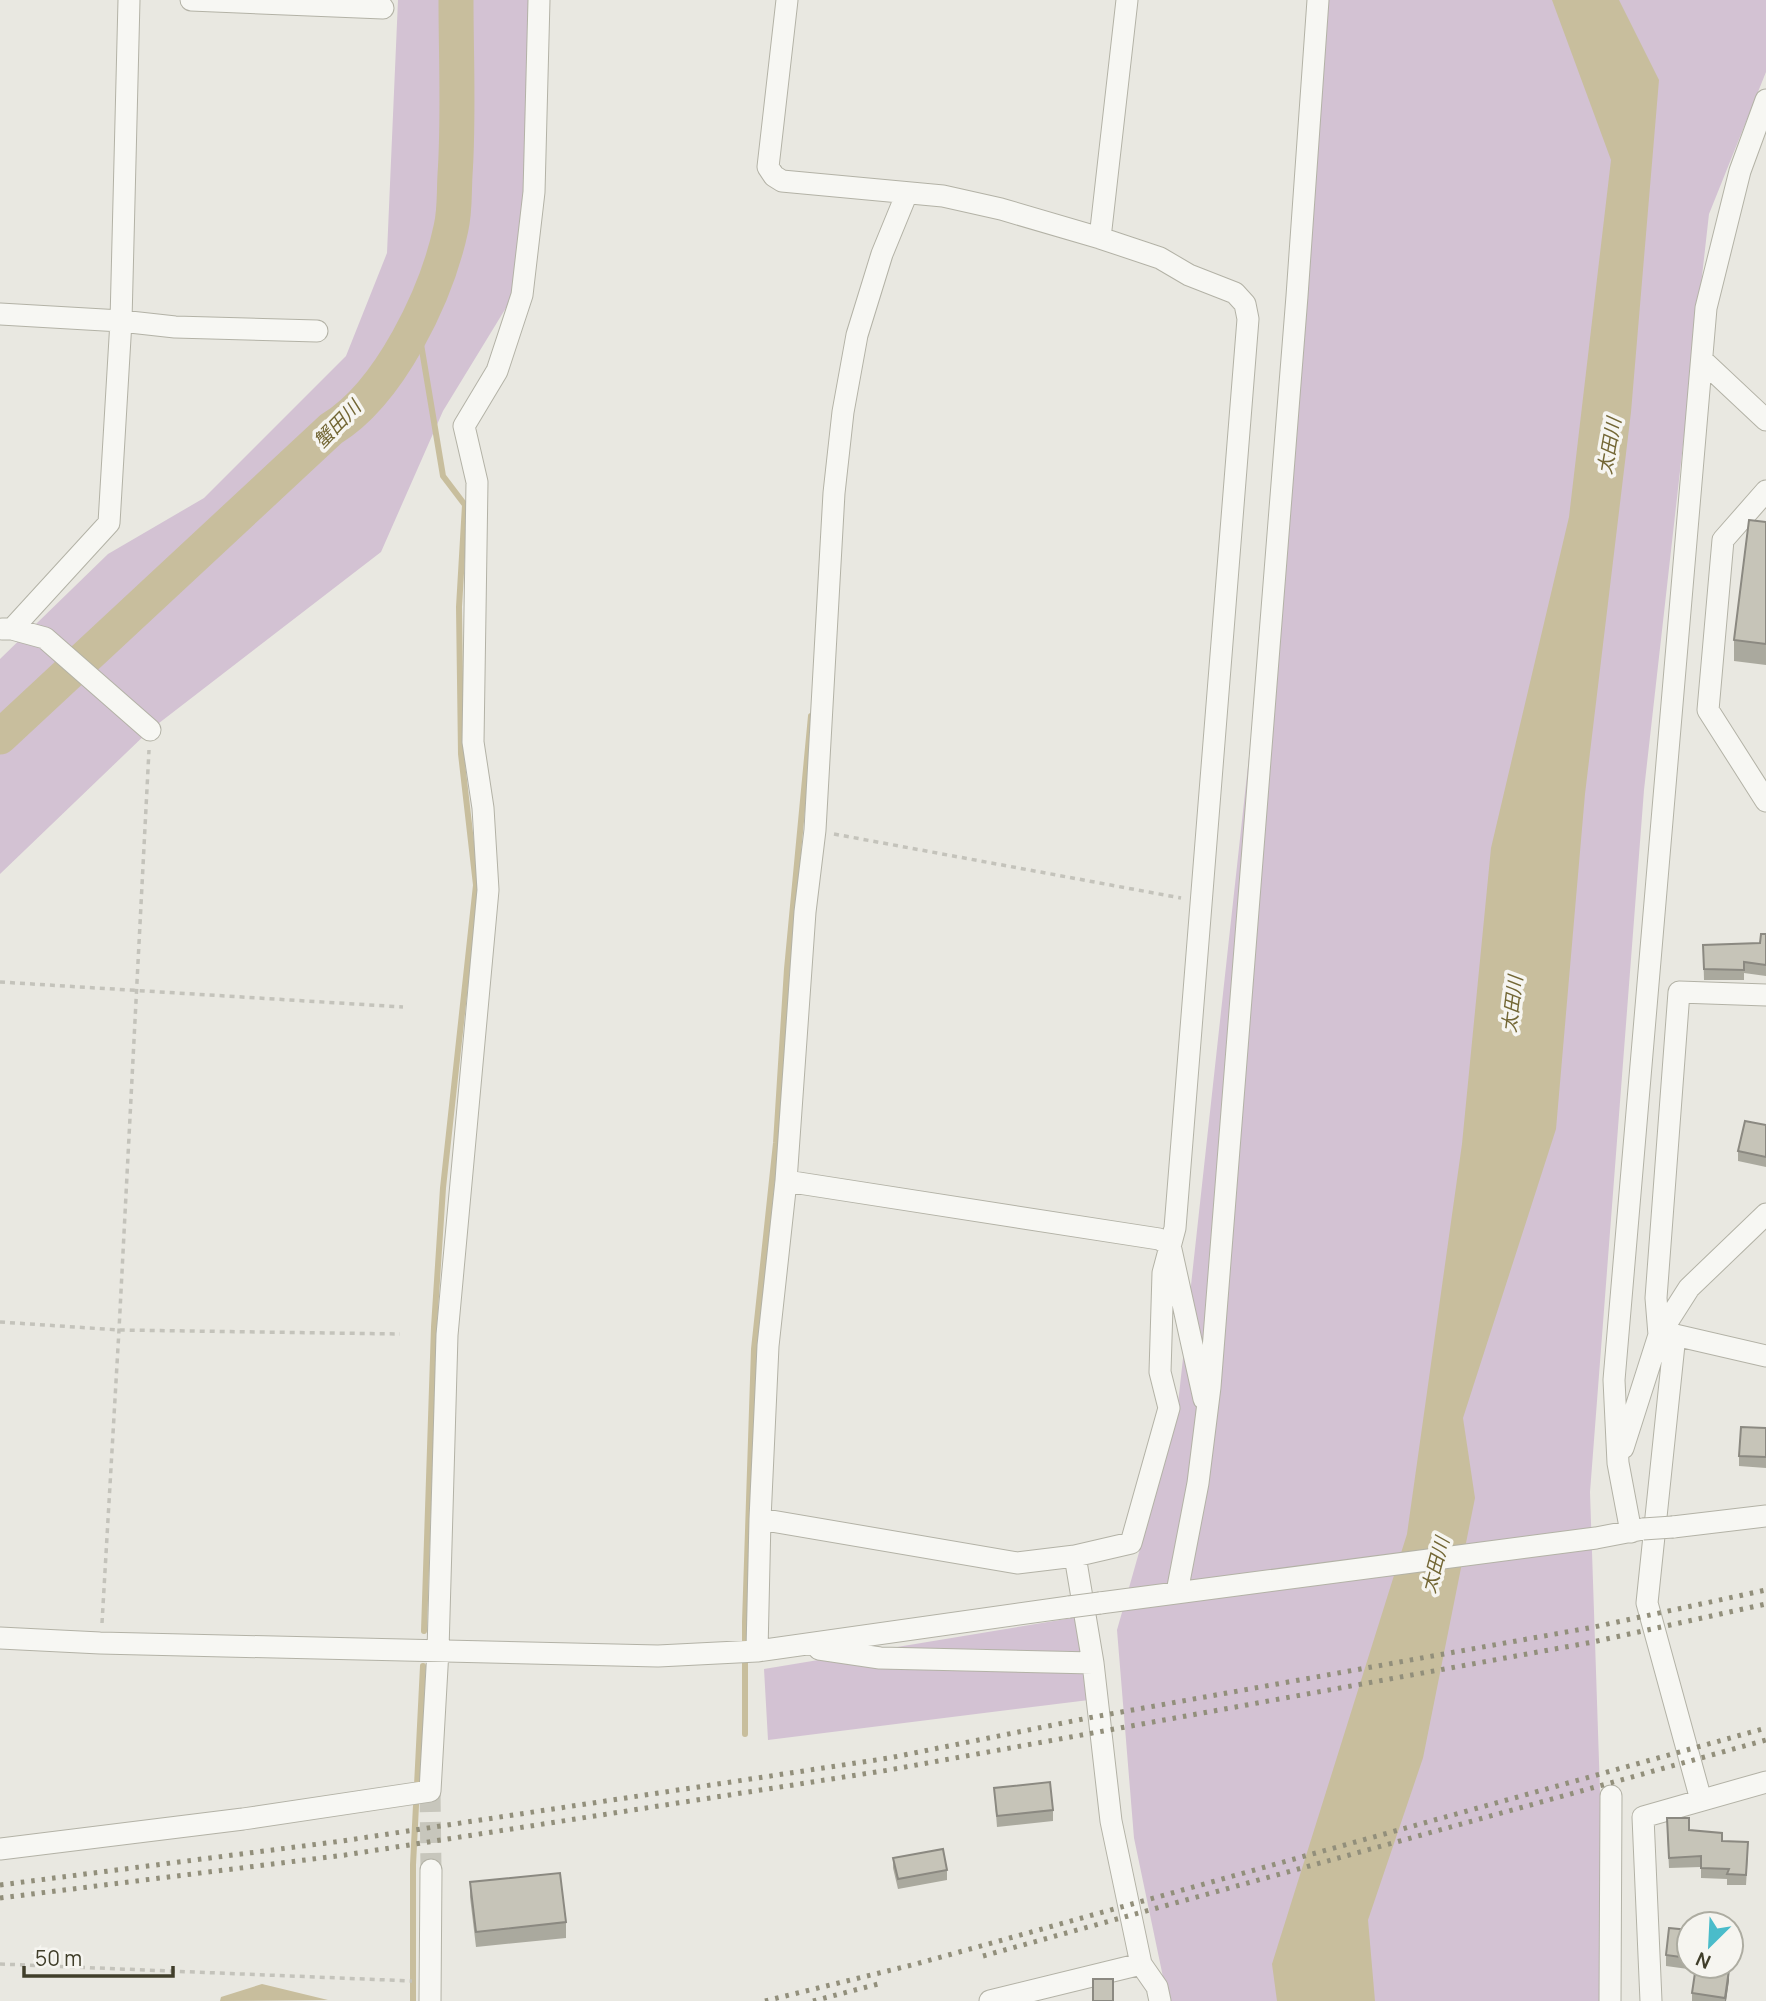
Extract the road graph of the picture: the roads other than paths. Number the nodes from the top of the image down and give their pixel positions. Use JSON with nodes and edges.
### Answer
{"nodes":[{"id":1,"x":129,"y":0,"type":"edge"},
{"id":2,"x":191,"y":0,"type":"edge"},
{"id":3,"x":539,"y":0,"type":"edge"},
{"id":4,"x":787,"y":0,"type":"edge"},
{"id":5,"x":1127,"y":0,"type":"edge"},
{"id":6,"x":1318,"y":0,"type":"edge"},
{"id":7,"x":383,"y":8,"type":"dead end"},
{"id":8,"x":1766,"y":100,"type":"edge"},
{"id":9,"x":907,"y":194,"type":"junction"},
{"id":10,"x":1100,"y":238,"type":"junction"},
{"id":11,"x":0,"y":314,"type":"edge"},
{"id":12,"x":121,"y":321,"type":"junction"},
{"id":13,"x":317,"y":331,"type":"dead end"},
{"id":14,"x":1702,"y":360,"type":"junction"},
{"id":15,"x":1766,"y":420,"type":"edge"},
{"id":16,"x":1766,"y":491,"type":"edge"},
{"id":17,"x":6,"y":629,"type":"edge"},
{"id":18,"x":150,"y":730,"type":"road end"},
{"id":19,"x":1766,"y":801,"type":"edge"},
{"id":20,"x":1766,"y":995,"type":"edge"},
{"id":21,"x":786,"y":1181,"type":"junction"},
{"id":22,"x":1766,"y":1214,"type":"edge"},
{"id":23,"x":1170,"y":1245,"type":"junction"},
{"id":24,"x":1667,"y":1335,"type":"junction"},
{"id":25,"x":1763,"y":1353,"type":"edge"},
{"id":26,"x":1207,"y":1411,"type":"junction"},
{"id":27,"x":1618,"y":1464,"type":"junction"},
{"id":28,"x":1766,"y":1516,"type":"edge"},
{"id":29,"x":760,"y":1519,"type":"junction"},
{"id":30,"x":1637,"y":1531,"type":"junction"},
{"id":31,"x":1075,"y":1556,"type":"junction"},
{"id":32,"x":1180,"y":1591,"type":"junction"},
{"id":33,"x":0,"y":1637,"type":"edge"},
{"id":34,"x":809,"y":1644,"type":"junction"},
{"id":35,"x":438,"y":1650,"type":"junction"},
{"id":36,"x":757,"y":1651,"type":"junction"},
{"id":37,"x":1093,"y":1663,"type":"junction"},
{"id":38,"x":1766,"y":1782,"type":"edge"},
{"id":39,"x":1611,"y":1796,"type":"dead end"},
{"id":40,"x":1701,"y":1801,"type":"junction"},
{"id":41,"x":0,"y":1850,"type":"edge"},
{"id":42,"x":431,"y":1870,"type":"tunnel mouth"},
{"id":43,"x":1141,"y":1964,"type":"junction"},
{"id":44,"x":430,"y":2001,"type":"edge"},
{"id":45,"x":990,"y":2001,"type":"edge"},
{"id":46,"x":1160,"y":2001,"type":"edge"},
{"id":47,"x":1610,"y":2001,"type":"edge"},
{"id":48,"x":1651,"y":2001,"type":"edge"}],
"edges":[{"from":1,"to":12,"type":"street"},
{"from":2,"to":7,"type":"street"},
{"from":3,"to":35,"type":"street"},
{"from":4,"to":9,"type":"street"},
{"from":5,"to":10,"type":"street"},
{"from":6,"to":26,"type":"street"},
{"from":8,"to":14,"type":"street"},
{"from":9,"to":10,"type":"street"},
{"from":9,"to":21,"type":"street"},
{"from":10,"to":23,"type":"street"},
{"from":11,"to":12,"type":"street"},
{"from":12,"to":13,"type":"street"},
{"from":12,"to":17,"type":"street"},
{"from":14,"to":15,"type":"street"},
{"from":14,"to":27,"type":"street"},
{"from":16,"to":19,"type":"street"},
{"from":17,"to":18,"type":"street"},
{"from":20,"to":24,"type":"street"},
{"from":21,"to":23,"type":"street"},
{"from":21,"to":29,"type":"street"},
{"from":22,"to":24,"type":"street"},
{"from":23,"to":26,"type":"street"},
{"from":23,"to":31,"type":"street"},
{"from":24,"to":25,"type":"street"},
{"from":24,"to":27,"type":"street"},
{"from":24,"to":40,"type":"street"},
{"from":26,"to":32,"type":"street"},
{"from":27,"to":30,"type":"street"},
{"from":28,"to":30,"type":"street","bridge":true},
{"from":29,"to":31,"type":"street"},
{"from":29,"to":36,"type":"street"},
{"from":30,"to":32,"type":"street"},
{"from":31,"to":37,"type":"street"},
{"from":32,"to":34,"type":"street","bridge":true},
{"from":33,"to":35,"type":"street"},
{"from":34,"to":36,"type":"street"},
{"from":34,"to":37,"type":"street"},
{"from":35,"to":36,"type":"street"},
{"from":35,"to":41,"type":"street"},
{"from":37,"to":43,"type":"street"},
{"from":38,"to":40,"type":"street"},
{"from":39,"to":47,"type":"street"},
{"from":40,"to":48,"type":"street"},
{"from":42,"to":44,"type":"street"},
{"from":43,"to":45,"type":"street"},
{"from":43,"to":46,"type":"street"}]}
